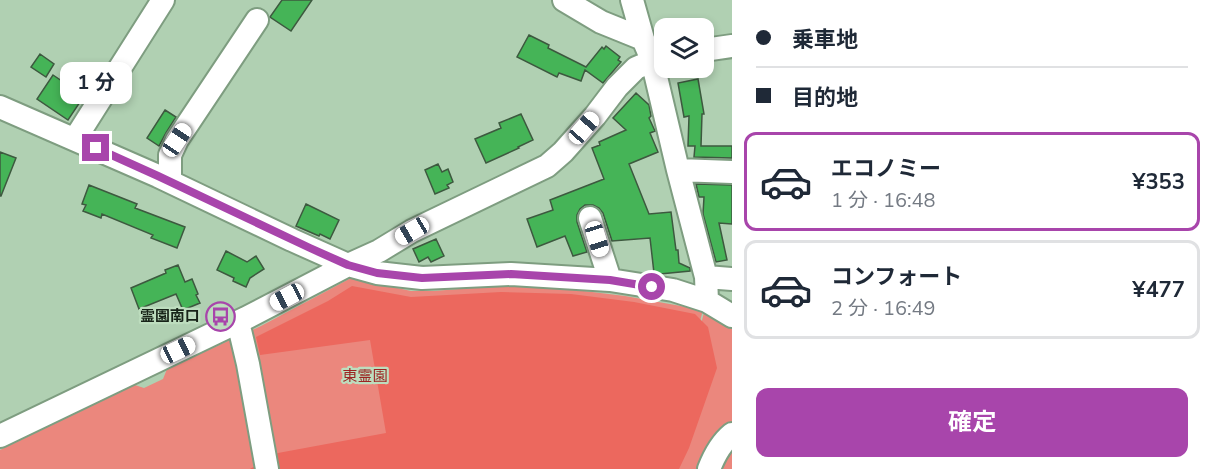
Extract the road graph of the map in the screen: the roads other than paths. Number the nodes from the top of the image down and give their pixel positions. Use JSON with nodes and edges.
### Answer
{"nodes":[{"id":1,"x":163,"y":0,"type":"edge"},
{"id":2,"x":564,"y":0,"type":"edge"},
{"id":3,"x":632,"y":0,"type":"edge"},
{"id":4,"x":257,"y":20,"type":"dead end"},
{"id":5,"x":643,"y":39,"type":"junction"},
{"id":6,"x":732,"y":46,"type":"edge"},
{"id":7,"x":714,"y":49,"type":"edge"},
{"id":8,"x":654,"y":53,"type":"edge"},
{"id":9,"x":654,"y":60,"type":"edge"},
{"id":10,"x":662,"y":78,"type":"edge"},
{"id":11,"x":0,"y":107,"type":"edge"},
{"id":12,"x":75,"y":140,"type":"junction"},
{"id":13,"x":678,"y":170,"type":"junction"},
{"id":14,"x":732,"y":172,"type":"edge"},
{"id":15,"x":170,"y":181,"type":"junction"},
{"id":16,"x":590,"y":218,"type":"dead end"},
{"id":17,"x":348,"y":265,"type":"junction"},
{"id":18,"x":706,"y":277,"type":"junction"},
{"id":19,"x":732,"y":279,"type":"edge"},
{"id":20,"x":610,"y":280,"type":"junction"},
{"id":21,"x":707,"y":302,"type":"junction"},
{"id":22,"x":732,"y":316,"type":"edge"},
{"id":23,"x":238,"y":322,"type":"junction"},
{"id":24,"x":732,"y":434,"type":"edge"},
{"id":25,"x":0,"y":436,"type":"edge"},
{"id":26,"x":267,"y":469,"type":"edge"},
{"id":27,"x":709,"y":469,"type":"edge"}],
"edges":[{"from":1,"to":12,"type":"street"},
{"from":2,"to":5,"type":"street"},
{"from":3,"to":5,"type":"street"},
{"from":4,"to":15,"type":"street"},
{"from":5,"to":8,"type":"street"},
{"from":6,"to":7,"type":"street"},
{"from":9,"to":17,"type":"street"},
{"from":10,"to":13,"type":"street"},
{"from":11,"to":12,"type":"street"},
{"from":12,"to":15,"type":"street"},
{"from":13,"to":14,"type":"street"},
{"from":13,"to":18,"type":"street"},
{"from":15,"to":17,"type":"street"},
{"from":16,"to":20,"type":"street"},
{"from":17,"to":20,"type":"street"},
{"from":17,"to":23,"type":"street"},
{"from":18,"to":19,"type":"street"},
{"from":18,"to":21,"type":"street"},
{"from":20,"to":21,"type":"street"},
{"from":21,"to":22,"type":"street"},
{"from":23,"to":25,"type":"street"},
{"from":23,"to":26,"type":"street"},
{"from":24,"to":27,"type":"street"}]}
